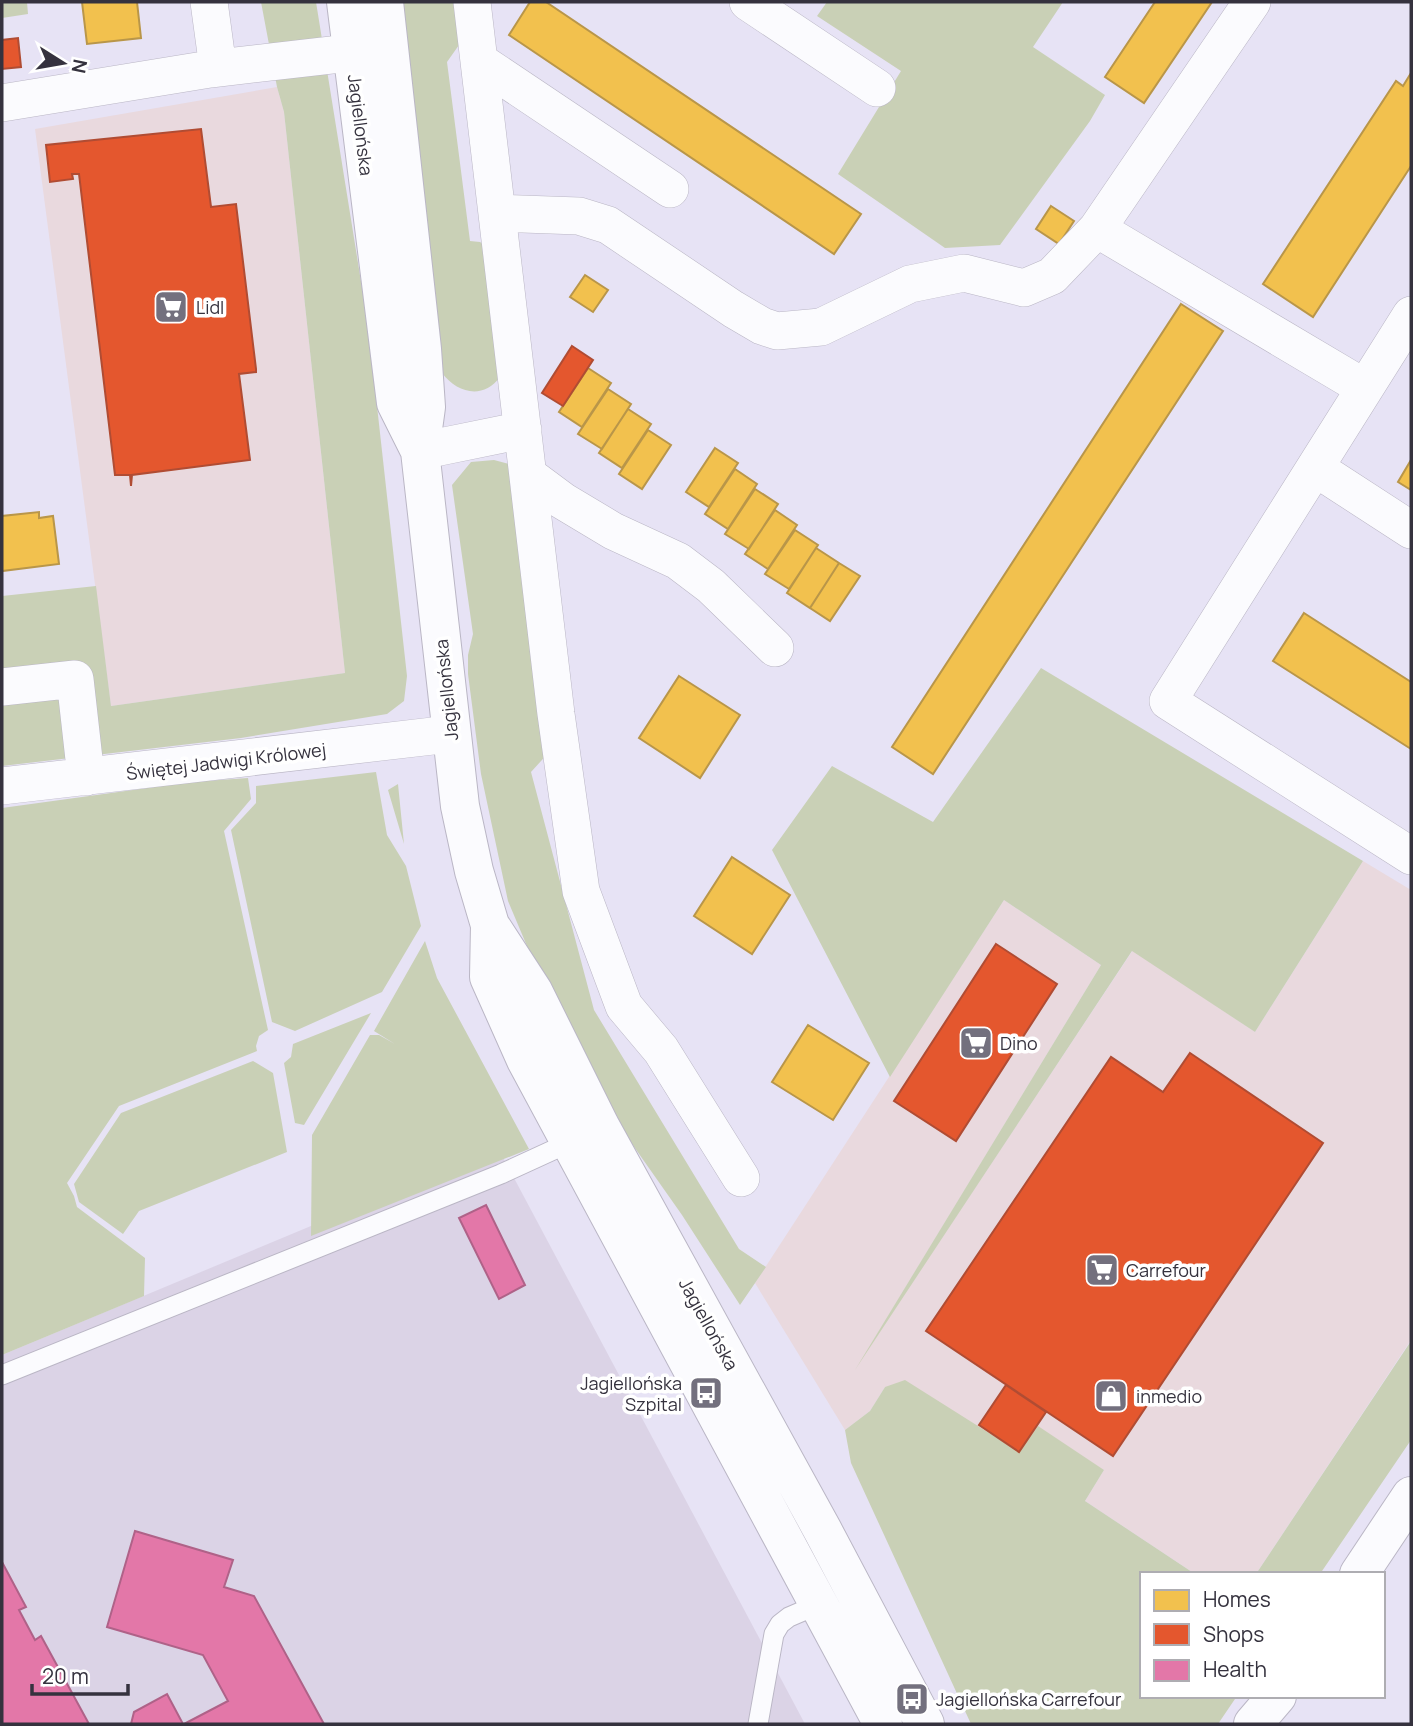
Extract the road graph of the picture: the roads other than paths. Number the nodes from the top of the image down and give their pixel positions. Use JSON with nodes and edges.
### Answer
{"nodes":[{"id":1,"x":209,"y":2,"type":"edge"},
{"id":2,"x":346,"y":2,"type":"edge"},
{"id":3,"x":384,"y":2,"type":"edge"},
{"id":4,"x":472,"y":2,"type":"edge"},
{"id":5,"x":748,"y":2,"type":"edge"},
{"id":6,"x":1252,"y":2,"type":"edge"},
{"id":7,"x":370,"y":50,"type":"junction"},
{"id":8,"x":479,"y":61,"type":"junction"},
{"id":9,"x":218,"y":68,"type":"junction"},
{"id":10,"x":877,"y":88,"type":"dead end"},
{"id":11,"x":2,"y":103,"type":"edge"},
{"id":12,"x":670,"y":189,"type":"dead end"},
{"id":13,"x":497,"y":213,"type":"junction"},
{"id":14,"x":1097,"y":229,"type":"junction"},
{"id":15,"x":1411,"y":315,"type":"edge"},
{"id":16,"x":1365,"y":388,"type":"junction"},
{"id":17,"x":523,"y":430,"type":"junction"},
{"id":18,"x":420,"y":452,"type":"junction"},
{"id":19,"x":1317,"y":469,"type":"junction"},
{"id":20,"x":528,"y":475,"type":"junction"},
{"id":21,"x":1411,"y":530,"type":"edge"},
{"id":22,"x":775,"y":648,"type":"dead end"},
{"id":23,"x":2,"y":687,"type":"edge"},
{"id":24,"x":450,"y":734,"type":"junction"},
{"id":25,"x":86,"y":777,"type":"junction"},
{"id":26,"x":2,"y":786,"type":"edge"},
{"id":27,"x":1411,"y":856,"type":"edge"},
{"id":28,"x":585,"y":1134,"type":"junction"},
{"id":29,"x":741,"y":1178,"type":"dead end"},
{"id":30,"x":2,"y":1375,"type":"edge"},
{"id":31,"x":1411,"y":1496,"type":"edge"},
{"id":32,"x":1360,"y":1572,"type":"edge"},
{"id":33,"x":852,"y":1585,"type":"junction"},
{"id":34,"x":819,"y":1605,"type":"junction"},
{"id":35,"x":758,"y":1724,"type":"edge"},
{"id":36,"x":883,"y":1724,"type":"edge"},
{"id":37,"x":925,"y":1724,"type":"edge"}],
"edges":[{"from":1,"to":9,"type":"street"},
{"from":2,"to":7,"type":"street","name":"Jagiellońska"},
{"from":3,"to":7,"type":"street","name":"Jagiellońska"},
{"from":4,"to":8,"type":"street"},
{"from":5,"to":10,"type":"street"},
{"from":6,"to":14,"type":"street"},
{"from":7,"to":9,"type":"street"},
{"from":7,"to":18,"type":"street","name":"Jagiellońska"},
{"from":8,"to":12,"type":"street"},
{"from":8,"to":13,"type":"street"},
{"from":9,"to":11,"type":"street"},
{"from":13,"to":14,"type":"street"},
{"from":13,"to":17,"type":"street"},
{"from":14,"to":16,"type":"street"},
{"from":15,"to":16,"type":"street"},
{"from":16,"to":19,"type":"street"},
{"from":17,"to":18,"type":"street"},
{"from":17,"to":20,"type":"street"},
{"from":18,"to":24,"type":"street","name":"Jagiellońska"},
{"from":19,"to":21,"type":"street"},
{"from":19,"to":27,"type":"street"},
{"from":20,"to":22,"type":"street"},
{"from":20,"to":29,"type":"street"},
{"from":23,"to":25,"type":"street"},
{"from":24,"to":25,"type":"street","name":"Świętej Jadwigi Królowej"},
{"from":24,"to":28,"type":"street","name":"Jagiellońska"},
{"from":25,"to":26,"type":"street","name":"Świętej Jadwigi Królowej"},
{"from":28,"to":30,"type":"lane"},
{"from":28,"to":33,"type":"street","name":"Jagiellońska"},
{"from":28,"to":34,"type":"street","name":"Jagiellońska"},
{"from":31,"to":32,"type":"street"},
{"from":33,"to":34,"type":"lane"},
{"from":33,"to":37,"type":"street","name":"Jagiellońska"},
{"from":34,"to":35,"type":"lane"},
{"from":34,"to":36,"type":"street","name":"Jagiellońska"}]}
